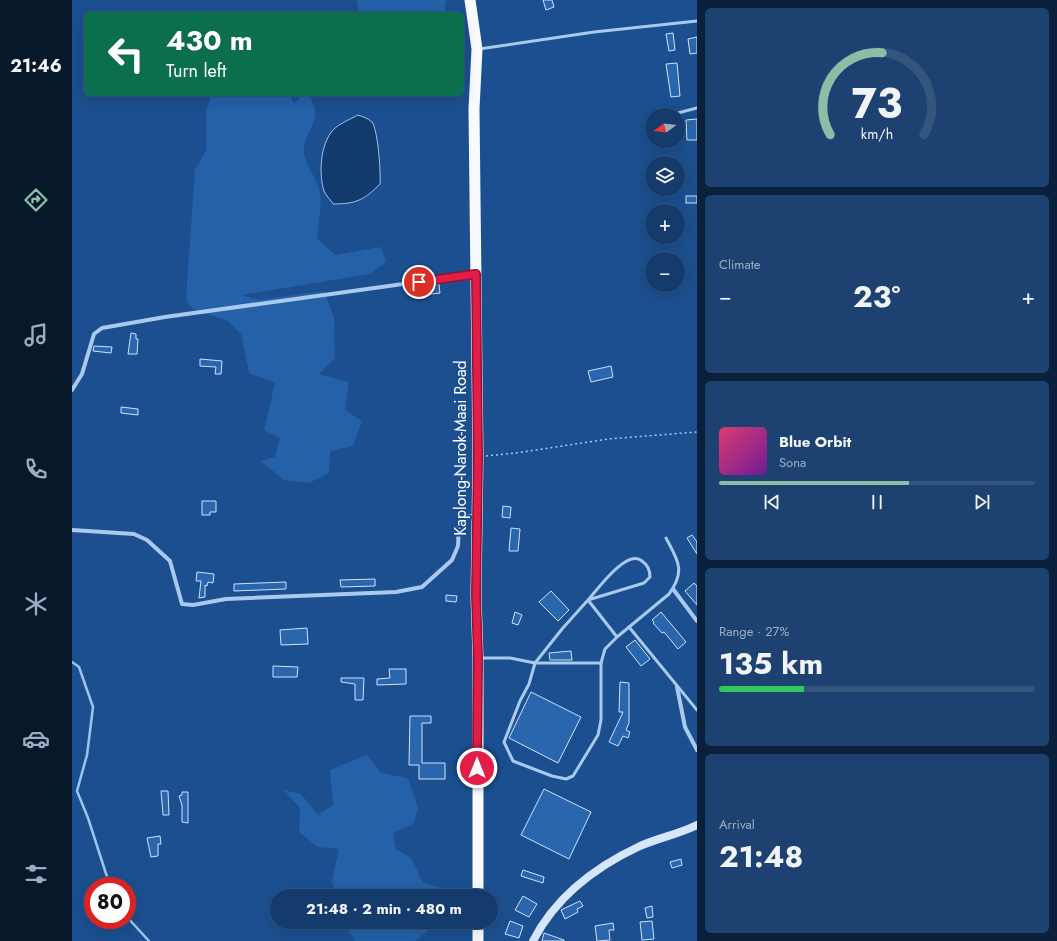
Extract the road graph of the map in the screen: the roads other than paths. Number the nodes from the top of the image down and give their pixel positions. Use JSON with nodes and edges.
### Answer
{"nodes":[{"id":1,"x":470,"y":0,"type":"edge"},
{"id":2,"x":697,"y":21,"type":"edge"},
{"id":3,"x":477,"y":49,"type":"junction"},
{"id":4,"x":697,"y":108,"type":"edge"},
{"id":5,"x":685,"y":111,"type":"edge"},
{"id":6,"x":476,"y":274,"type":"junction"},
{"id":7,"x":72,"y":390,"type":"edge"},
{"id":8,"x":477,"y":516,"type":"junction"},
{"id":9,"x":72,"y":530,"type":"edge"},
{"id":10,"x":666,"y":538,"type":"dead end"},
{"id":11,"x":672,"y":589,"type":"junction"},
{"id":12,"x":588,"y":600,"type":"junction"},
{"id":13,"x":697,"y":621,"type":"edge"},
{"id":14,"x":629,"y":627,"type":"junction"},
{"id":15,"x":617,"y":636,"type":"junction"},
{"id":16,"x":478,"y":658,"type":"junction"},
{"id":17,"x":601,"y":662,"type":"junction"},
{"id":18,"x":535,"y":663,"type":"junction"},
{"id":19,"x":677,"y":686,"type":"junction"},
{"id":20,"x":697,"y":710,"type":"edge"},
{"id":21,"x":697,"y":750,"type":"edge"},
{"id":22,"x":697,"y":825,"type":"edge"},
{"id":23,"x":478,"y":889,"type":"edge"},
{"id":24,"x":478,"y":929,"type":"edge"},
{"id":25,"x":478,"y":941,"type":"edge"},
{"id":26,"x":533,"y":941,"type":"edge"}],
"edges":[{"from":1,"to":3,"type":"highway","name":"Kaplong-Narok-Maai Road"},
{"from":2,"to":3,"type":"lane"},
{"from":3,"to":6,"type":"highway","name":"Kaplong-Narok-Maai Road"},
{"from":4,"to":5,"type":"lane"},
{"from":6,"to":7,"type":"street"},
{"from":6,"to":8,"type":"highway","name":"Kaplong-Narok-Maai Road"},
{"from":8,"to":9,"type":"street"},
{"from":8,"to":16,"type":"highway","name":"Kaplong-Narok-Maai Road"},
{"from":10,"to":11,"type":"lane"},
{"from":11,"to":13,"type":"street"},
{"from":11,"to":14,"type":"lane"},
{"from":12,"to":12,"type":"lane"},
{"from":12,"to":15,"type":"lane"},
{"from":12,"to":18,"type":"lane"},
{"from":14,"to":15,"type":"lane"},
{"from":14,"to":19,"type":"lane"},
{"from":15,"to":17,"type":"lane"},
{"from":16,"to":18,"type":"lane"},
{"from":16,"to":23,"type":"highway","name":"Kaplong-Narok-Maai Road"},
{"from":17,"to":18,"type":"lane"},
{"from":17,"to":18,"type":"lane"},
{"from":19,"to":20,"type":"lane"},
{"from":19,"to":21,"type":"street"},
{"from":22,"to":26,"type":"main road"},
{"from":24,"to":25,"type":"highway"}]}
